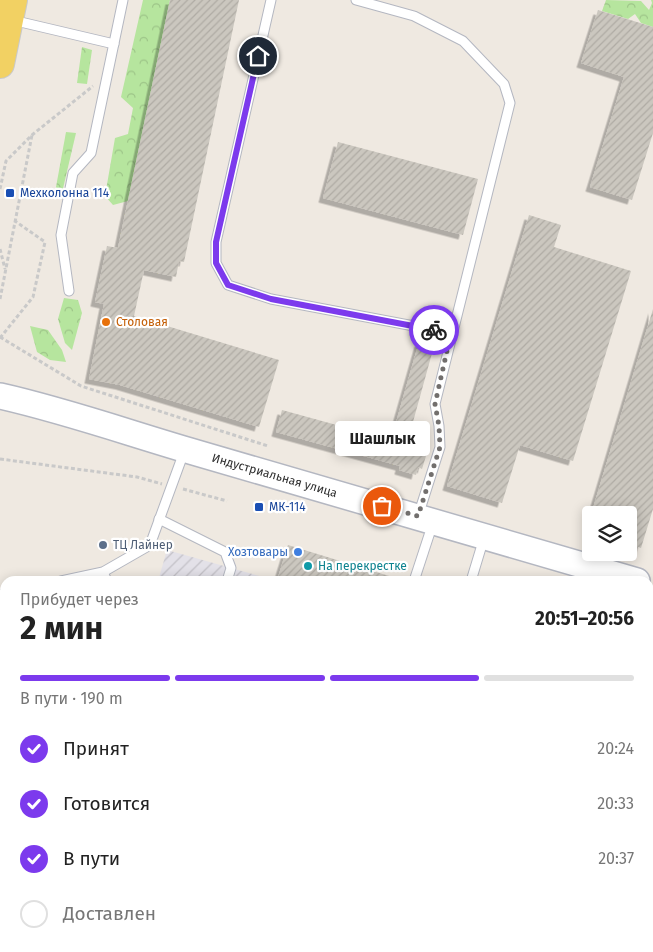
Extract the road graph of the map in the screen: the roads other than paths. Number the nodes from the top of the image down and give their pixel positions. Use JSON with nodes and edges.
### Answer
{"nodes":[{"id":1,"x":123,"y":0,"type":"edge"},
{"id":2,"x":271,"y":0,"type":"edge"},
{"id":3,"x":356,"y":0,"type":"edge"},
{"id":4,"x":11,"y":10,"type":"edge"},
{"id":5,"x":114,"y":44,"type":"junction"},
{"id":6,"x":0,"y":64,"type":"edge"},
{"id":7,"x":69,"y":290,"type":"dead end"},
{"id":8,"x":451,"y":333,"type":"junction"},
{"id":9,"x":0,"y":396,"type":"edge"},
{"id":10,"x":185,"y":449,"type":"junction"},
{"id":11,"x":426,"y":518,"type":"junction"},
{"id":12,"x":159,"y":519,"type":"junction"},
{"id":13,"x":484,"y":536,"type":"junction"},
{"id":14,"x":102,"y":572,"type":"junction"},
{"id":15,"x":84,"y":576,"type":"edge"},
{"id":16,"x":104,"y":576,"type":"edge"},
{"id":17,"x":229,"y":576,"type":"edge"},
{"id":18,"x":415,"y":576,"type":"edge"},
{"id":19,"x":472,"y":576,"type":"edge"},
{"id":20,"x":620,"y":576,"type":"edge"}],
"edges":[{"from":1,"to":5,"type":"lane"},
{"from":2,"to":8,"type":"lane"},
{"from":3,"to":8,"type":"lane"},
{"from":4,"to":5,"type":"lane"},
{"from":4,"to":6,"type":"main road"},
{"from":5,"to":7,"type":"lane"},
{"from":8,"to":11,"type":"lane"},
{"from":9,"to":10,"type":"main road","name":"Индустриальная улица"},
{"from":10,"to":11,"type":"main road","name":"Индустриальная улица"},
{"from":10,"to":12,"type":"lane"},
{"from":11,"to":13,"type":"main road","name":"Индустриальная улица"},
{"from":11,"to":18,"type":"lane"},
{"from":12,"to":14,"type":"lane"},
{"from":12,"to":17,"type":"lane"},
{"from":13,"to":19,"type":"lane"},
{"from":13,"to":20,"type":"main road","name":"Индустриальная улица"},
{"from":14,"to":15,"type":"lane"},
{"from":14,"to":16,"type":"lane"}]}
